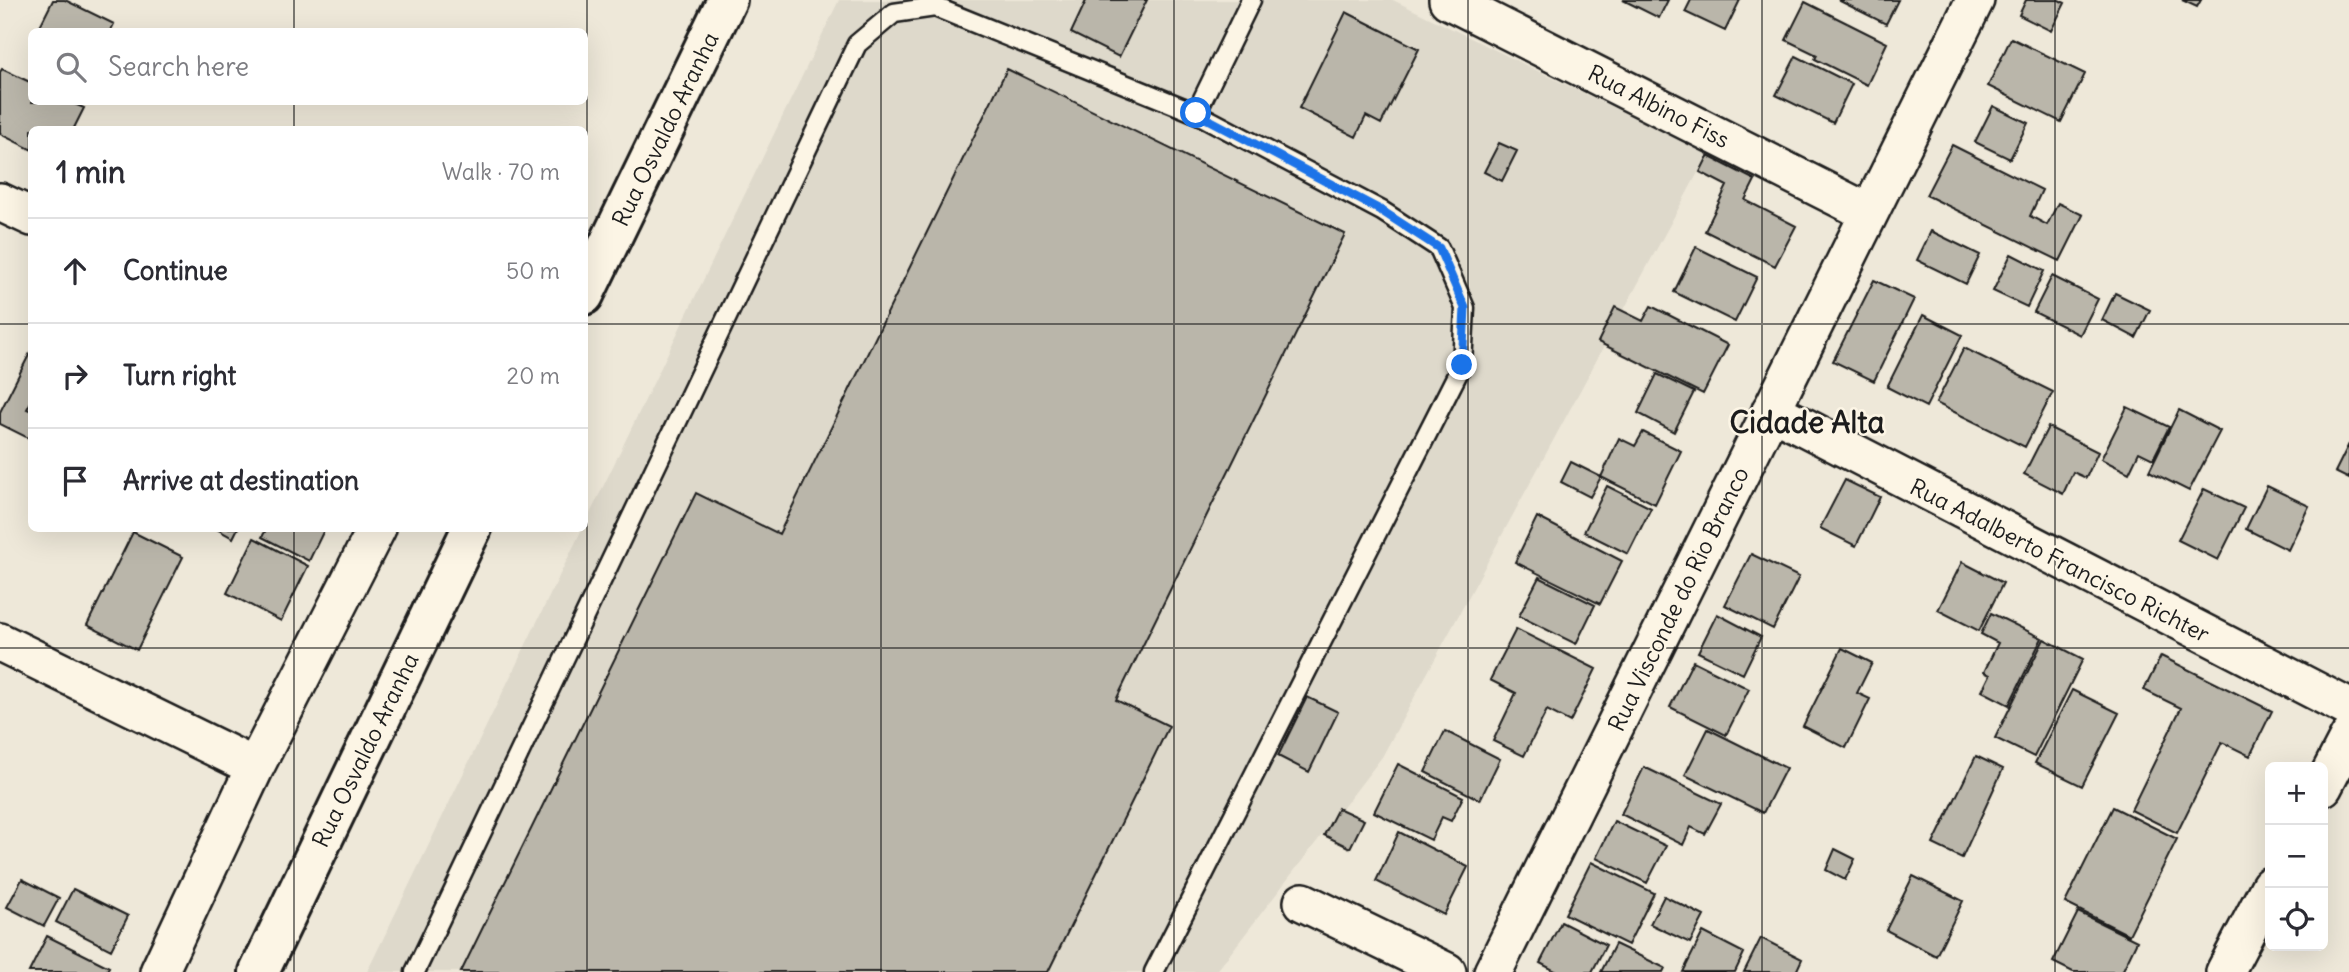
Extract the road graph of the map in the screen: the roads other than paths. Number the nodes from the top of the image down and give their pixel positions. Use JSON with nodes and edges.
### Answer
{"nodes":[{"id":1,"x":727,"y":0,"type":"edge"},
{"id":2,"x":1251,"y":0,"type":"edge"},
{"id":3,"x":1448,"y":0,"type":"edge"},
{"id":4,"x":1975,"y":0,"type":"edge"},
{"id":5,"x":1196,"y":113,"type":"junction"},
{"id":6,"x":0,"y":202,"type":"edge"},
{"id":7,"x":1869,"y":213,"type":"junction"},
{"id":8,"x":28,"y":215,"type":"edge"},
{"id":9,"x":588,"y":287,"type":"edge"},
{"id":10,"x":1771,"y":410,"type":"junction"},
{"id":11,"x":375,"y":532,"type":"edge"},
{"id":12,"x":470,"y":532,"type":"edge"},
{"id":13,"x":0,"y":642,"type":"edge"},
{"id":14,"x":2349,"y":709,"type":"edge"},
{"id":15,"x":2349,"y":737,"type":"edge"},
{"id":16,"x":255,"y":767,"type":"junction"},
{"id":17,"x":2328,"y":777,"type":"edge"},
{"id":18,"x":2269,"y":888,"type":"edge"},
{"id":19,"x":1303,"y":902,"type":"dead end"},
{"id":20,"x":159,"y":972,"type":"edge"},
{"id":21,"x":259,"y":972,"type":"edge"},
{"id":22,"x":415,"y":972,"type":"edge"},
{"id":23,"x":1154,"y":972,"type":"edge"},
{"id":24,"x":1447,"y":972,"type":"edge"},
{"id":25,"x":1493,"y":972,"type":"edge"},
{"id":26,"x":2225,"y":972,"type":"edge"}],
"edges":[{"from":1,"to":9,"type":"main road","name":"Rua Osvaldo Aranha"},
{"from":2,"to":5,"type":"lane"},
{"from":3,"to":7,"type":"street","name":"Rua Albino Fiss"},
{"from":4,"to":7,"type":"street","name":"Rua Visconde do Rio Branco"},
{"from":5,"to":22,"type":"lane"},
{"from":5,"to":23,"type":"lane"},
{"from":6,"to":8,"type":"street"},
{"from":7,"to":10,"type":"street","name":"Rua Visconde do Rio Branco"},
{"from":10,"to":14,"type":"street","name":"Rua Adalberto Francisco Richter"},
{"from":10,"to":25,"type":"street","name":"Rua Visconde do Rio Branco"},
{"from":11,"to":16,"type":"street"},
{"from":12,"to":21,"type":"main road","name":"Rua Osvaldo Aranha"},
{"from":13,"to":16,"type":"street"},
{"from":15,"to":17,"type":"street"},
{"from":16,"to":20,"type":"street"},
{"from":18,"to":26,"type":"street"},
{"from":19,"to":24,"type":"street"}]}
